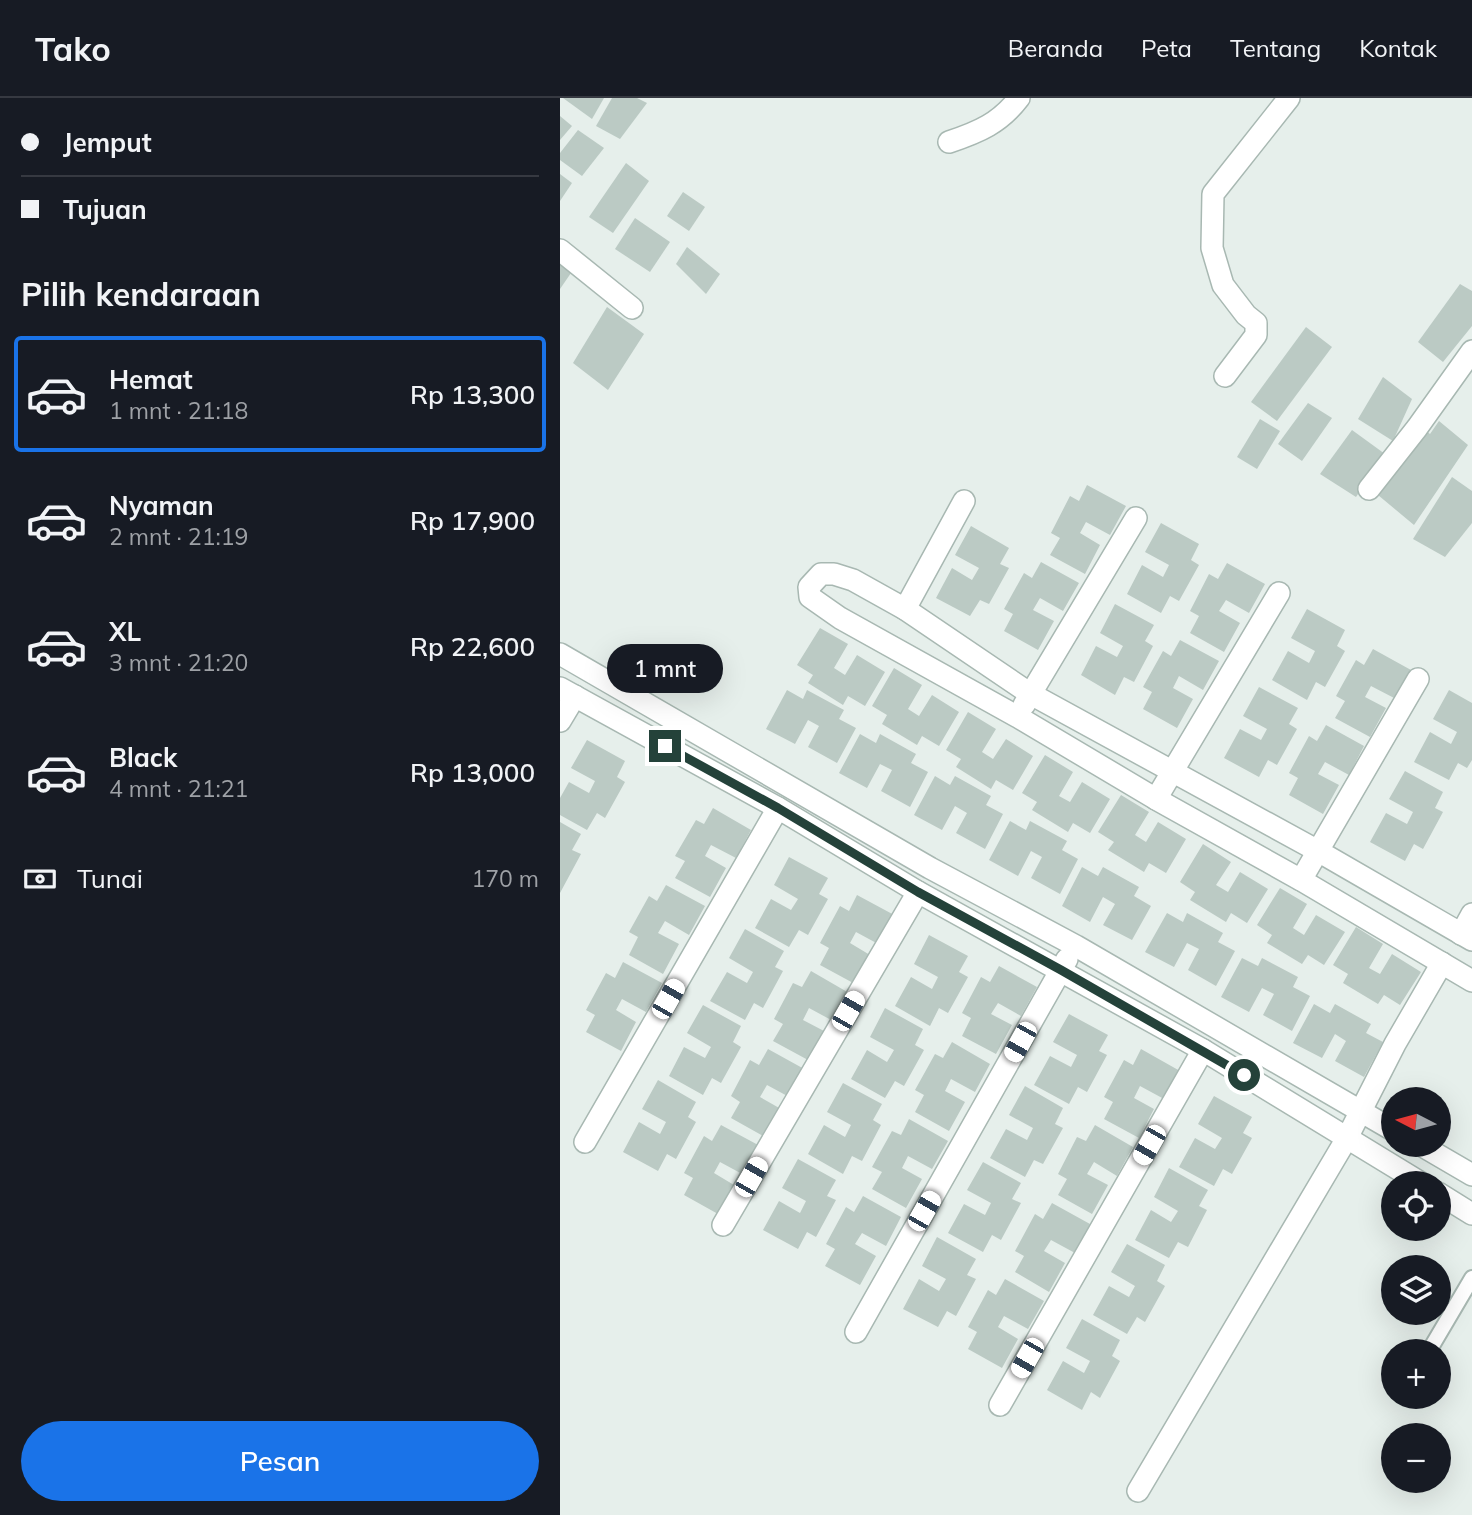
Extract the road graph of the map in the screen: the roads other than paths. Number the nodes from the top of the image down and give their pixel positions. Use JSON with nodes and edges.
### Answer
{"nodes":[{"id":1,"x":1019,"y":98,"type":"edge"},
{"id":2,"x":1289,"y":98,"type":"edge"},
{"id":3,"x":949,"y":142,"type":"dead end"},
{"id":4,"x":560,"y":250,"type":"edge"},
{"id":5,"x":632,"y":308,"type":"dead end"},
{"id":6,"x":1472,"y":351,"type":"edge"},
{"id":7,"x":1225,"y":376,"type":"dead end"},
{"id":8,"x":1369,"y":489,"type":"dead end"},
{"id":9,"x":964,"y":501,"type":"dead end"},
{"id":10,"x":1136,"y":518,"type":"dead end"},
{"id":11,"x":1279,"y":593,"type":"dead end"},
{"id":12,"x":905,"y":610,"type":"junction"},
{"id":13,"x":560,"y":654,"type":"edge"},
{"id":14,"x":1418,"y":679,"type":"dead end"},
{"id":15,"x":567,"y":692,"type":"edge"},
{"id":16,"x":1029,"y":693,"type":"junction"},
{"id":17,"x":1018,"y":717,"type":"junction"},
{"id":18,"x":560,"y":721,"type":"edge"},
{"id":19,"x":1173,"y":770,"type":"junction"},
{"id":20,"x":1156,"y":799,"type":"junction"},
{"id":21,"x":778,"y":808,"type":"junction"},
{"id":22,"x":1318,"y":851,"type":"junction"},
{"id":23,"x":1301,"y":880,"type":"junction"},
{"id":24,"x":918,"y":892,"type":"junction"},
{"id":25,"x":1472,"y":914,"type":"edge"},
{"id":26,"x":1466,"y":937,"type":"edge"},
{"id":27,"x":1076,"y":946,"type":"junction"},
{"id":28,"x":1442,"y":963,"type":"junction"},
{"id":29,"x":1061,"y":970,"type":"junction"},
{"id":30,"x":1472,"y":981,"type":"edge"},
{"id":31,"x":1202,"y":1050,"type":"junction"},
{"id":32,"x":1361,"y":1111,"type":"junction"},
{"id":33,"x":1381,"y":1123,"type":"edge"},
{"id":34,"x":1347,"y":1138,"type":"junction"},
{"id":35,"x":585,"y":1142,"type":"dead end"},
{"id":36,"x":1441,"y":1157,"type":"edge"},
{"id":37,"x":1401,"y":1171,"type":"edge"},
{"id":38,"x":1472,"y":1175,"type":"edge"},
{"id":39,"x":1451,"y":1202,"type":"edge"},
{"id":40,"x":1472,"y":1214,"type":"edge"},
{"id":41,"x":723,"y":1225,"type":"dead end"},
{"id":42,"x":1472,"y":1278,"type":"edge"},
{"id":43,"x":856,"y":1332,"type":"dead end"},
{"id":44,"x":1436,"y":1339,"type":"edge"},
{"id":45,"x":1000,"y":1405,"type":"dead end"},
{"id":46,"x":1138,"y":1491,"type":"dead end"}],
"edges":[{"from":1,"to":3,"type":"street"},
{"from":2,"to":7,"type":"street"},
{"from":4,"to":5,"type":"street"},
{"from":6,"to":8,"type":"street"},
{"from":9,"to":12,"type":"street"},
{"from":10,"to":16,"type":"street"},
{"from":11,"to":19,"type":"street"},
{"from":12,"to":16,"type":"street"},
{"from":12,"to":17,"type":"street"},
{"from":13,"to":27,"type":"street"},
{"from":14,"to":22,"type":"street"},
{"from":15,"to":18,"type":"street"},
{"from":15,"to":21,"type":"street"},
{"from":16,"to":17,"type":"street"},
{"from":16,"to":19,"type":"street"},
{"from":17,"to":20,"type":"street"},
{"from":19,"to":20,"type":"street"},
{"from":19,"to":22,"type":"street"},
{"from":20,"to":23,"type":"street"},
{"from":21,"to":24,"type":"street"},
{"from":21,"to":35,"type":"street"},
{"from":22,"to":23,"type":"street"},
{"from":22,"to":26,"type":"street"},
{"from":23,"to":28,"type":"street"},
{"from":24,"to":29,"type":"street"},
{"from":24,"to":41,"type":"street"},
{"from":25,"to":26,"type":"street"},
{"from":27,"to":29,"type":"street"},
{"from":27,"to":32,"type":"street"},
{"from":28,"to":30,"type":"street"},
{"from":28,"to":32,"type":"street"},
{"from":29,"to":31,"type":"street"},
{"from":29,"to":43,"type":"street"},
{"from":31,"to":34,"type":"street"},
{"from":31,"to":45,"type":"street"},
{"from":32,"to":33,"type":"street"},
{"from":32,"to":34,"type":"street"},
{"from":34,"to":37,"type":"street"},
{"from":34,"to":46,"type":"street"},
{"from":36,"to":38,"type":"street"},
{"from":39,"to":40,"type":"street"},
{"from":42,"to":44,"type":"lane"}]}
